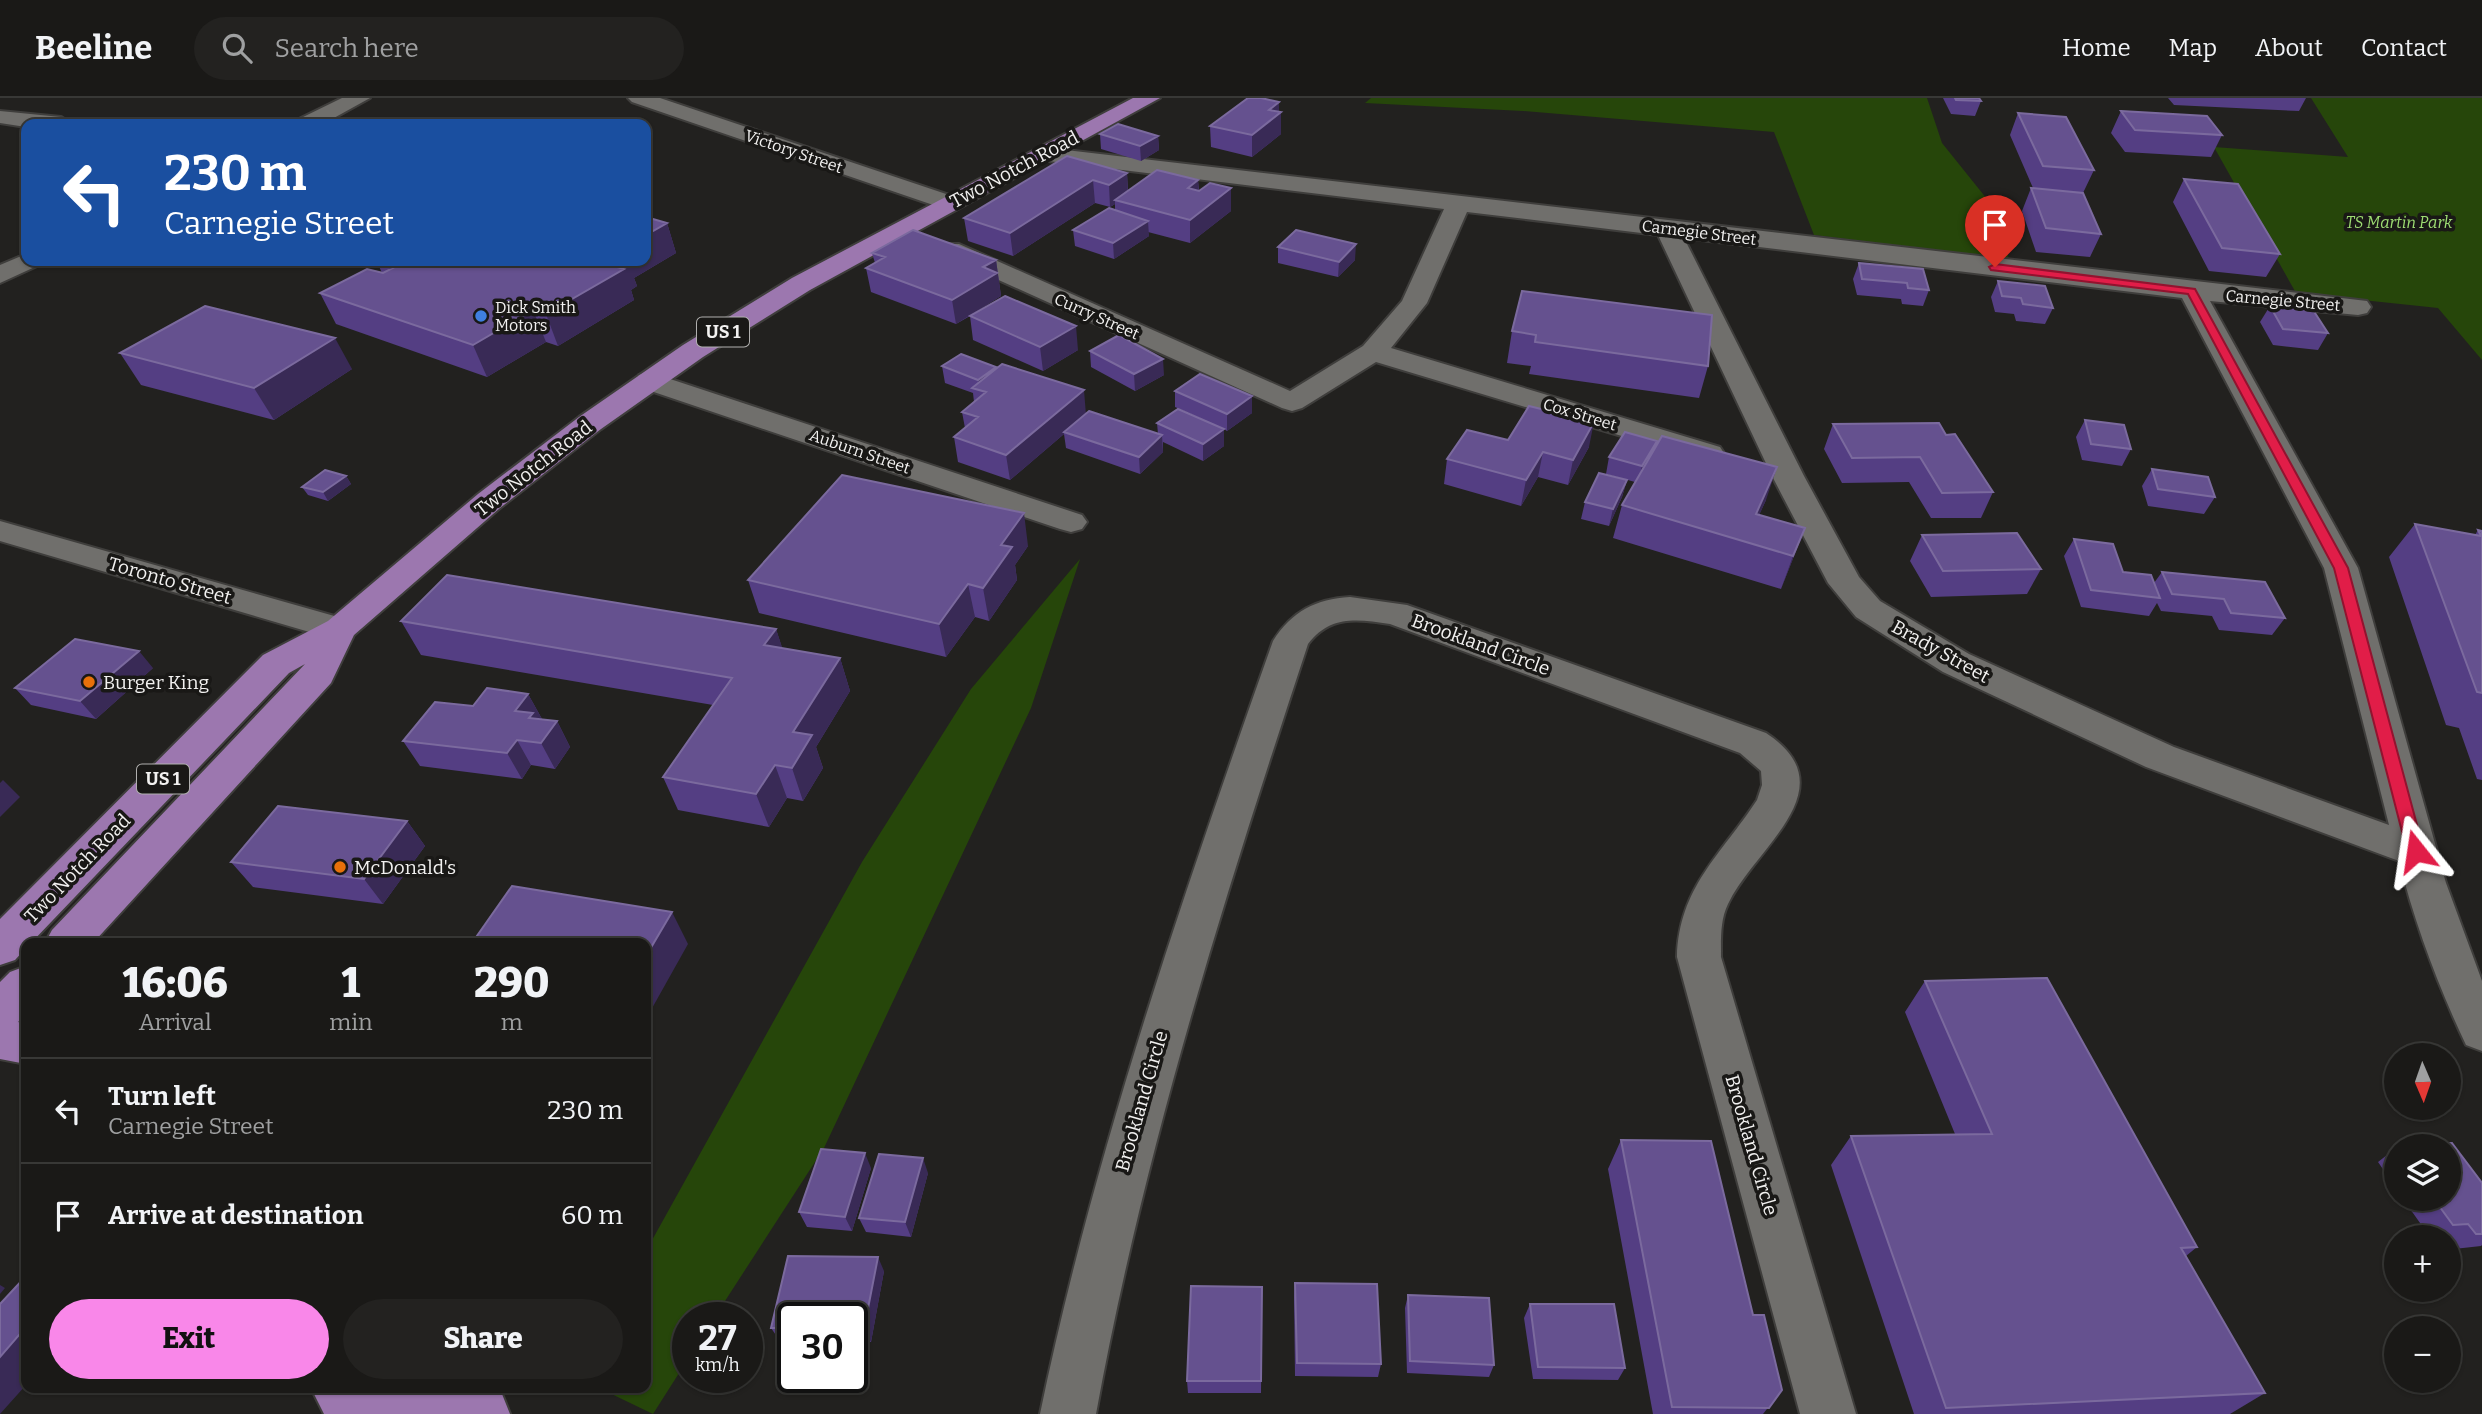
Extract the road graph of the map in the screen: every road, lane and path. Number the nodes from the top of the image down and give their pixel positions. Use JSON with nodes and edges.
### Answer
{"nodes":[{"id":1,"x":359,"y":98,"type":"edge"},
{"id":2,"x":639,"y":98,"type":"edge"},
{"id":3,"x":1149,"y":98,"type":"edge"},
{"id":4,"x":317,"y":119,"type":"edge"},
{"id":5,"x":1040,"y":153,"type":"junction"},
{"id":6,"x":950,"y":203,"type":"junction"},
{"id":7,"x":1458,"y":205,"type":"junction"},
{"id":8,"x":903,"y":228,"type":"junction"},
{"id":9,"x":1667,"y":228,"type":"junction"},
{"id":10,"x":21,"y":264,"type":"edge"},
{"id":11,"x":0,"y":275,"type":"edge"},
{"id":12,"x":2192,"y":291,"type":"junction"},
{"id":13,"x":2358,"y":307,"type":"dead end"},
{"id":14,"x":1373,"y":352,"type":"junction"},
{"id":15,"x":649,"y":381,"type":"junction"},
{"id":16,"x":1788,"y":476,"type":"junction"},
{"id":17,"x":1071,"y":522,"type":"dead end"},
{"id":18,"x":0,"y":531,"type":"edge"},
{"id":19,"x":340,"y":629,"type":"junction"},
{"id":20,"x":2416,"y":851,"type":"junction"},
{"id":21,"x":71,"y":938,"type":"edge"},
{"id":22,"x":0,"y":947,"type":"edge"},
{"id":23,"x":2482,"y":1031,"type":"edge"},
{"id":24,"x":342,"y":1393,"type":"edge"},
{"id":25,"x":429,"y":1393,"type":"edge"},
{"id":26,"x":454,"y":1393,"type":"edge"},
{"id":27,"x":359,"y":1414,"type":"edge"},
{"id":28,"x":389,"y":1414,"type":"edge"},
{"id":29,"x":482,"y":1414,"type":"edge"},
{"id":30,"x":1068,"y":1414,"type":"edge"},
{"id":31,"x":1828,"y":1414,"type":"edge"}],
"edges":[{"from":1,"to":4,"type":"street"},
{"from":2,"to":6,"type":"street","name":"Victory Street"},
{"from":3,"to":5,"type":"main road","name":"Two Notch Road","number":"US 1"},
{"from":5,"to":6,"type":"main road","name":"Two Notch Road","number":"US 1"},
{"from":5,"to":7,"type":"street","name":"Carnegie Street"},
{"from":6,"to":8,"type":"main road","name":"Two Notch Road","number":"US 1"},
{"from":7,"to":9,"type":"street","name":"Carnegie Street"},
{"from":7,"to":14,"type":"street"},
{"from":8,"to":14,"type":"street","name":"Curry Street"},
{"from":8,"to":15,"type":"main road","name":"Two Notch Road","number":"US 1"},
{"from":9,"to":12,"type":"street","name":"Carnegie Street"},
{"from":9,"to":16,"type":"street","name":"Brady Street"},
{"from":10,"to":11,"type":"street"},
{"from":12,"to":13,"type":"street","name":"Carnegie Street"},
{"from":12,"to":20,"type":"street"},
{"from":14,"to":16,"type":"street","name":"Cox Street"},
{"from":15,"to":17,"type":"street","name":"Auburn Street"},
{"from":15,"to":19,"type":"main road","name":"Two Notch Road","number":"US 1"},
{"from":16,"to":20,"type":"street","name":"Brady Street"},
{"from":18,"to":19,"type":"street","name":"Toronto Street"},
{"from":19,"to":21,"type":"main road"},
{"from":19,"to":22,"type":"main road","name":"Two Notch Road","number":"US 1"},
{"from":20,"to":23,"type":"street"},
{"from":24,"to":27,"type":"main road"},
{"from":25,"to":28,"type":"main road"},
{"from":26,"to":29,"type":"main road"},
{"from":30,"to":31,"type":"street","name":"Brookland Circle"}]}
